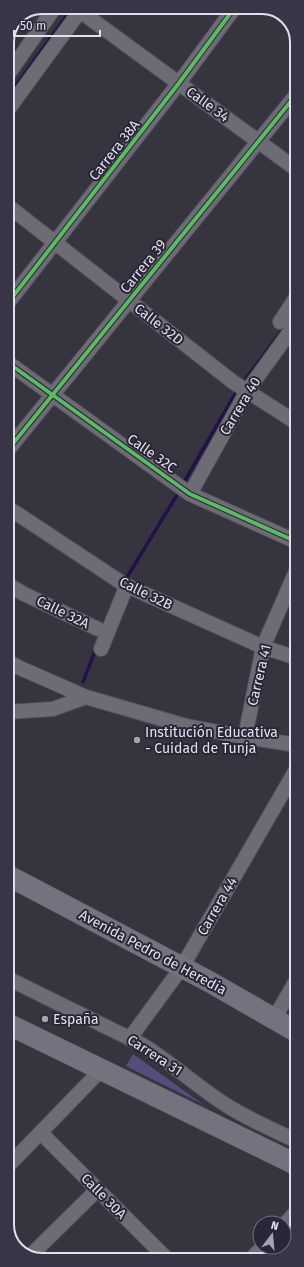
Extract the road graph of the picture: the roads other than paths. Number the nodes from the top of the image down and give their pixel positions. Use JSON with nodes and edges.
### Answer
{"nodes":[{"id":1,"x":50,"y":14,"type":"edge"},
{"id":2,"x":78,"y":14,"type":"edge"},
{"id":3,"x":89,"y":14,"type":"edge"},
{"id":4,"x":230,"y":14,"type":"edge"},
{"id":5,"x":14,"y":66,"type":"edge"},
{"id":6,"x":179,"y":83,"type":"junction"},
{"id":7,"x":14,"y":101,"type":"edge"},
{"id":8,"x":290,"y":102,"type":"edge"},
{"id":9,"x":258,"y":141,"type":"junction"},
{"id":10,"x":290,"y":165,"type":"edge"},
{"id":11,"x":14,"y":210,"type":"edge"},
{"id":12,"x":56,"y":243,"type":"junction"},
{"id":13,"x":14,"y":295,"type":"edge"},
{"id":14,"x":130,"y":301,"type":"junction"},
{"id":15,"x":290,"y":306,"type":"edge"},
{"id":16,"x":280,"y":322,"type":"dead end"},
{"id":17,"x":290,"y":340,"type":"edge"},
{"id":18,"x":14,"y":367,"type":"edge"},
{"id":19,"x":241,"y":387,"type":"junction"},
{"id":20,"x":52,"y":396,"type":"junction"},
{"id":21,"x":290,"y":418,"type":"edge"},
{"id":22,"x":14,"y":442,"type":"edge"},
{"id":23,"x":185,"y":490,"type":"junction"},
{"id":24,"x":14,"y":512,"type":"edge"},
{"id":25,"x":290,"y":539,"type":"edge"},
{"id":26,"x":124,"y":584,"type":"junction"},
{"id":27,"x":290,"y":585,"type":"edge"},
{"id":28,"x":14,"y":588,"type":"edge"},
{"id":29,"x":98,"y":629,"type":"dead end"},
{"id":30,"x":263,"y":647,"type":"junction"},
{"id":31,"x":101,"y":650,"type":"dead end"},
{"id":32,"x":290,"y":656,"type":"edge"},
{"id":33,"x":14,"y":665,"type":"edge"},
{"id":34,"x":86,"y":697,"type":"junction"},
{"id":35,"x":14,"y":712,"type":"edge"},
{"id":36,"x":245,"y":737,"type":"junction"},
{"id":37,"x":290,"y":744,"type":"edge"},
{"id":38,"x":290,"y":780,"type":"edge"},
{"id":39,"x":14,"y":879,"type":"edge"},
{"id":40,"x":182,"y":967,"type":"junction"},
{"id":41,"x":14,"y":981,"type":"edge"},
{"id":42,"x":290,"y":991,"type":"edge"},
{"id":43,"x":274,"y":1019,"type":"junction"},
{"id":44,"x":14,"y":1027,"type":"edge"},
{"id":45,"x":290,"y":1028,"type":"edge"},
{"id":46,"x":130,"y":1038,"type":"junction"},
{"id":47,"x":101,"y":1070,"type":"junction"},
{"id":48,"x":40,"y":1133,"type":"junction"},
{"id":49,"x":290,"y":1138,"type":"edge"},
{"id":50,"x":14,"y":1160,"type":"edge"},
{"id":51,"x":290,"y":1162,"type":"edge"},
{"id":52,"x":97,"y":1190,"type":"junction"},
{"id":53,"x":34,"y":1252,"type":"edge"},
{"id":54,"x":161,"y":1253,"type":"edge"}],
"edges":[{"from":1,"to":5,"type":"street"},
{"from":2,"to":7,"type":"street"},
{"from":3,"to":6,"type":"street","name":"Calle 34"},
{"from":4,"to":6,"type":"street","name":"Carrera 38A"},
{"from":6,"to":9,"type":"street","name":"Calle 34"},
{"from":6,"to":12,"type":"street","name":"Carrera 38A"},
{"from":8,"to":9,"type":"street","name":"Carrera 39"},
{"from":9,"to":10,"type":"street","name":"Calle 34"},
{"from":9,"to":14,"type":"street","name":"Carrera 39"},
{"from":11,"to":12,"type":"street","name":"Calle 32D"},
{"from":12,"to":13,"type":"street","name":"Carrera 38A"},
{"from":12,"to":14,"type":"street","name":"Calle 32D"},
{"from":14,"to":19,"type":"street","name":"Calle 32D"},
{"from":14,"to":20,"type":"street","name":"Carrera 39"},
{"from":15,"to":16,"type":"street"},
{"from":17,"to":19,"type":"street","name":"Carrera 40"},
{"from":18,"to":20,"type":"street","name":"Calle 32C"},
{"from":19,"to":21,"type":"street","name":"Calle 32D"},
{"from":19,"to":23,"type":"street","name":"Carrera 40"},
{"from":20,"to":22,"type":"street","name":"Carrera 39"},
{"from":20,"to":23,"type":"street","name":"Calle 32C"},
{"from":23,"to":25,"type":"street","name":"Calle 32C"},
{"from":24,"to":26,"type":"street","name":"Calle 32B"},
{"from":26,"to":30,"type":"street","name":"Calle 32B"},
{"from":26,"to":31,"type":"street"},
{"from":27,"to":30,"type":"street","name":"Carrera 41"},
{"from":28,"to":29,"type":"street","name":"Calle 32A"},
{"from":30,"to":32,"type":"street","name":"Calle 32B"},
{"from":30,"to":36,"type":"street","name":"Carrera 41"},
{"from":33,"to":34,"type":"street"},
{"from":34,"to":35,"type":"street"},
{"from":34,"to":36,"type":"street"},
{"from":36,"to":37,"type":"street"},
{"from":38,"to":40,"type":"street","name":"Carrera 44"},
{"from":39,"to":40,"type":"highway","name":"Avenida Pedro de Heredia"},
{"from":40,"to":43,"type":"highway","name":"Avenida Pedro de Heredia"},
{"from":40,"to":46,"type":"street","name":"Carrera 44"},
{"from":41,"to":46,"type":"street","name":"Carrera 31"},
{"from":42,"to":43,"type":"street"},
{"from":43,"to":45,"type":"highway","name":"Avenida Pedro de Heredia"},
{"from":44,"to":47,"type":"highway"},
{"from":46,"to":49,"type":"street","name":"Carrera 31"},
{"from":47,"to":48,"type":"street"},
{"from":47,"to":51,"type":"highway"},
{"from":48,"to":50,"type":"street"},
{"from":48,"to":52,"type":"street","name":"Calle 30A"},
{"from":52,"to":53,"type":"street"},
{"from":52,"to":54,"type":"street","name":"Calle 30A"}]}
